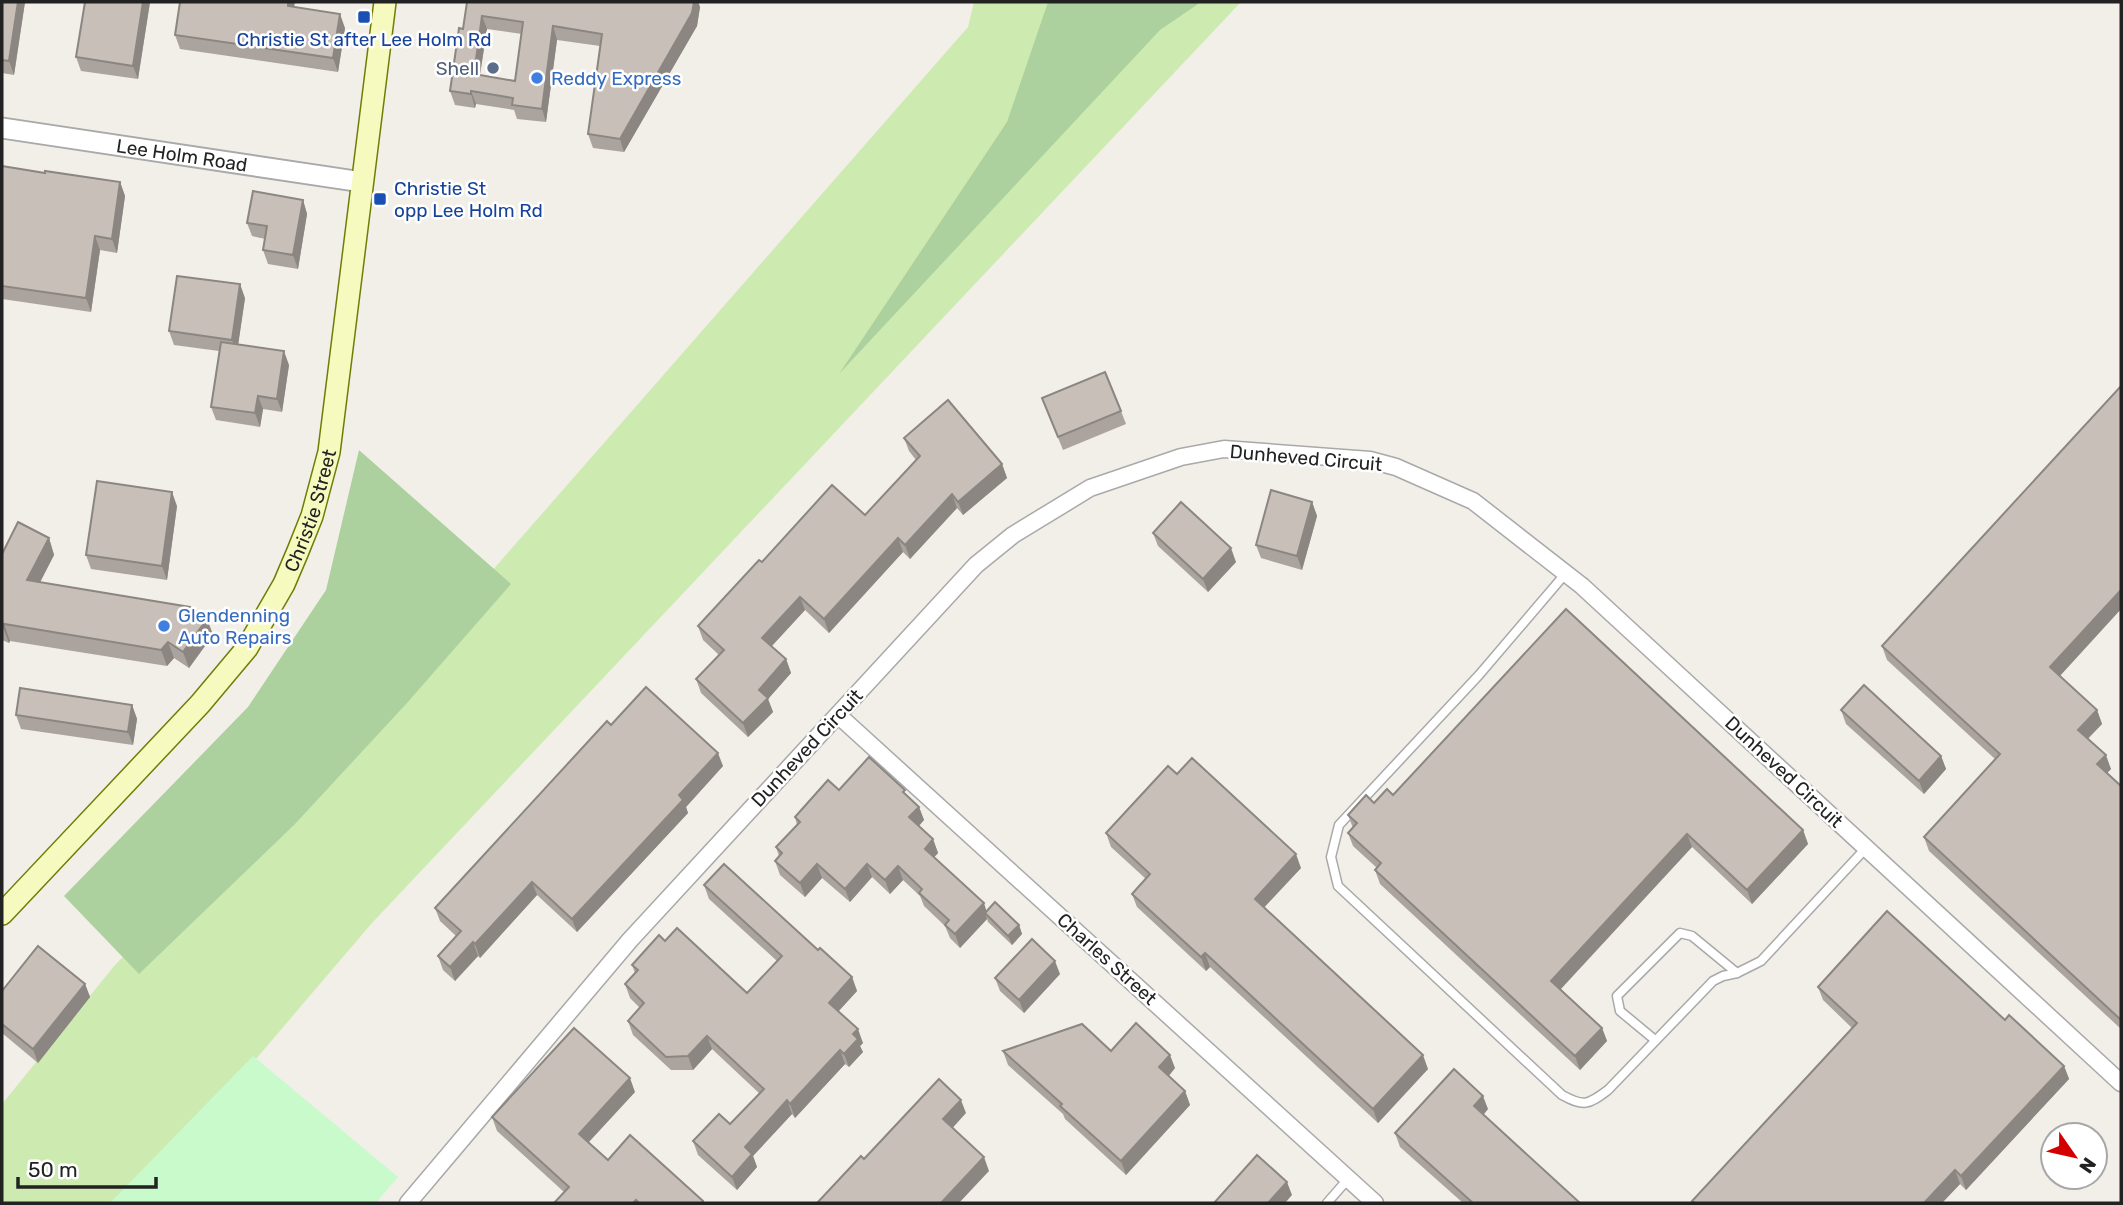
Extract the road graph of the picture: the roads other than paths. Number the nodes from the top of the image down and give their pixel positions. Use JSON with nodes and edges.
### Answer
{"nodes":[{"id":1,"x":385,"y":2,"type":"edge"},
{"id":2,"x":2,"y":128,"type":"edge"},
{"id":3,"x":362,"y":182,"type":"junction"},
{"id":4,"x":1566,"y":573,"type":"junction"},
{"id":5,"x":838,"y":715,"type":"junction"},
{"id":6,"x":1866,"y":848,"type":"junction"},
{"id":7,"x":2,"y":914,"type":"edge"},
{"id":8,"x":1737,"y":973,"type":"junction"},
{"id":9,"x":1655,"y":1040,"type":"junction"},
{"id":10,"x":2121,"y":1083,"type":"edge"},
{"id":11,"x":1348,"y":1179,"type":"junction"},
{"id":12,"x":408,"y":1203,"type":"edge"},
{"id":13,"x":1327,"y":1203,"type":"edge"},
{"id":14,"x":1375,"y":1203,"type":"edge"}],
"edges":[{"from":1,"to":3,"type":"main road","name":"Christie Street"},
{"from":2,"to":3,"type":"street","name":"Lee Holm Road"},
{"from":3,"to":7,"type":"main road","name":"Christie Street"},
{"from":4,"to":5,"type":"street","name":"Dunheved Circuit"},
{"from":4,"to":6,"type":"street","name":"Dunheved Circuit"},
{"from":4,"to":9,"type":"lane"},
{"from":5,"to":11,"type":"street","name":"Charles Street"},
{"from":5,"to":12,"type":"street","name":"Dunheved Circuit"},
{"from":6,"to":8,"type":"lane"},
{"from":6,"to":10,"type":"street","name":"Dunheved Circuit"},
{"from":8,"to":9,"type":"lane"},
{"from":8,"to":9,"type":"lane"},
{"from":11,"to":13,"type":"lane"},
{"from":11,"to":14,"type":"street","name":"Charles Street"}]}
